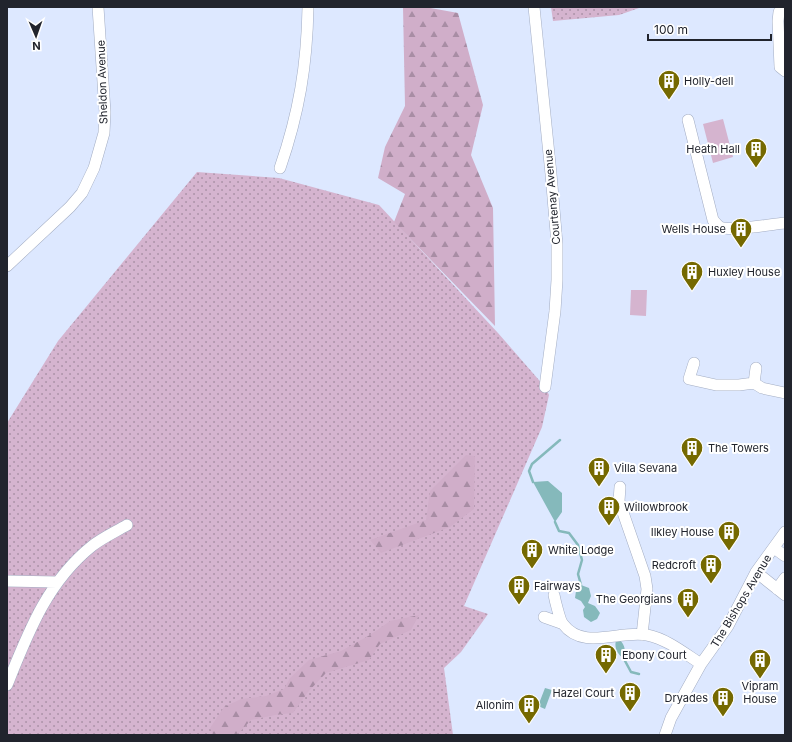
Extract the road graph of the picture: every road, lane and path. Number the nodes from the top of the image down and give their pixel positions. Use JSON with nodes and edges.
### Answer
{"nodes":[{"id":1,"x":98,"y":7,"type":"edge"},
{"id":2,"x":308,"y":7,"type":"edge"},
{"id":3,"x":534,"y":7,"type":"edge"},
{"id":4,"x":785,"y":9,"type":"edge"},
{"id":5,"x":785,"y":71,"type":"edge"},
{"id":6,"x":688,"y":120,"type":"dead end"},
{"id":7,"x":280,"y":168,"type":"dead end"},
{"id":8,"x":785,"y":223,"type":"edge"},
{"id":9,"x":7,"y":266,"type":"edge"},
{"id":10,"x":694,"y":363,"type":"dead end"},
{"id":11,"x":756,"y":368,"type":"dead end"},
{"id":12,"x":754,"y":383,"type":"junction"},
{"id":13,"x":545,"y":387,"type":"dead end"},
{"id":14,"x":785,"y":392,"type":"edge"},
{"id":15,"x":620,"y":487,"type":"dead end"},
{"id":16,"x":126,"y":525,"type":"dead end"},
{"id":17,"x":785,"y":532,"type":"edge"},
{"id":18,"x":774,"y":548,"type":"junction"},
{"id":19,"x":785,"y":556,"type":"edge"},
{"id":20,"x":756,"y":572,"type":"junction"},
{"id":21,"x":785,"y":578,"type":"edge"},
{"id":22,"x":7,"y":581,"type":"edge"},
{"id":23,"x":57,"y":582,"type":"junction"},
{"id":24,"x":781,"y":592,"type":"edge"},
{"id":25,"x":554,"y":595,"type":"dead end"},
{"id":26,"x":544,"y":616,"type":"dead end"},
{"id":27,"x":561,"y":623,"type":"junction"},
{"id":28,"x":642,"y":635,"type":"junction"},
{"id":29,"x":701,"y":664,"type":"junction"},
{"id":30,"x":7,"y":685,"type":"edge"},
{"id":31,"x":665,"y":735,"type":"edge"}],
"edges":[{"from":1,"to":9,"type":"street","name":"Sheldon Avenue"},
{"from":2,"to":7,"type":"street"},
{"from":3,"to":13,"type":"street","name":"Courtenay Avenue"},
{"from":4,"to":5,"type":"street"},
{"from":6,"to":8,"type":"street"},
{"from":10,"to":12,"type":"street"},
{"from":11,"to":12,"type":"street"},
{"from":12,"to":14,"type":"street"},
{"from":15,"to":28,"type":"street"},
{"from":16,"to":23,"type":"street"},
{"from":17,"to":18,"type":"street","name":"The Bishops Avenue"},
{"from":18,"to":19,"type":"street"},
{"from":18,"to":20,"type":"street","name":"The Bishops Avenue"},
{"from":20,"to":24,"type":"street"},
{"from":20,"to":29,"type":"street","name":"The Bishops Avenue"},
{"from":21,"to":24,"type":"street"},
{"from":22,"to":23,"type":"street"},
{"from":23,"to":30,"type":"street"},
{"from":25,"to":27,"type":"street"},
{"from":26,"to":27,"type":"street"},
{"from":27,"to":28,"type":"street"},
{"from":28,"to":29,"type":"street"},
{"from":29,"to":31,"type":"street","name":"The Bishops Avenue"}]}
